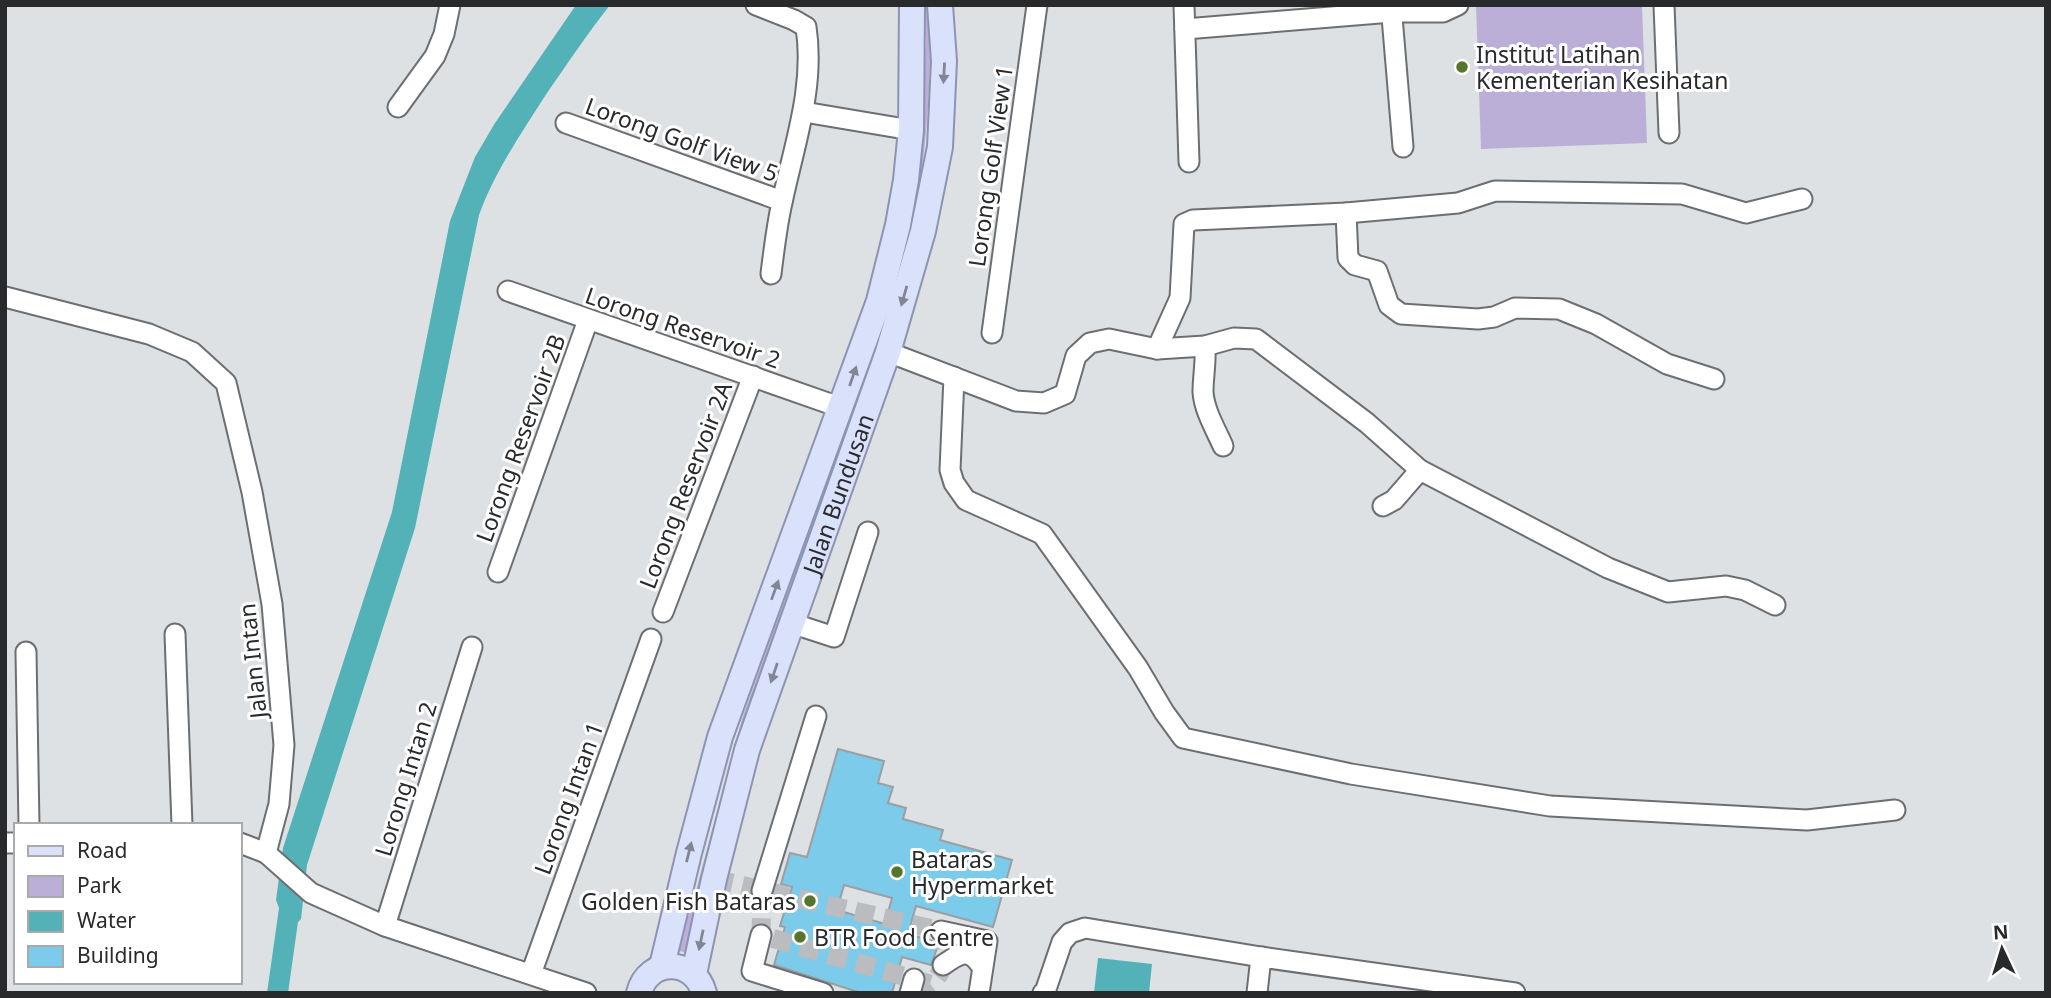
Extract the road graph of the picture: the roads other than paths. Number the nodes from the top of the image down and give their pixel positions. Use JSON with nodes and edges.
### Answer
{"nodes":[{"id":1,"x":450,"y":5,"type":"edge"},
{"id":2,"x":756,"y":5,"type":"edge"},
{"id":3,"x":912,"y":5,"type":"edge"},
{"id":4,"x":940,"y":5,"type":"edge"},
{"id":5,"x":1037,"y":5,"type":"edge"},
{"id":6,"x":1184,"y":5,"type":"edge"},
{"id":7,"x":1458,"y":5,"type":"edge"},
{"id":8,"x":1664,"y":5,"type":"edge"},
{"id":9,"x":1392,"y":9,"type":"edge"},
{"id":10,"x":1428,"y":9,"type":"edge"},
{"id":11,"x":1185,"y":29,"type":"junction"},
{"id":12,"x":398,"y":107,"type":"dead end"},
{"id":13,"x":804,"y":113,"type":"junction"},
{"id":14,"x":566,"y":123,"type":"dead end"},
{"id":15,"x":911,"y":130,"type":"junction"},
{"id":16,"x":1669,"y":133,"type":"dead end"},
{"id":17,"x":1403,"y":147,"type":"dead end"},
{"id":18,"x":1189,"y":162,"type":"dead end"},
{"id":19,"x":1802,"y":199,"type":"dead end"},
{"id":20,"x":782,"y":201,"type":"junction"},
{"id":21,"x":1346,"y":213,"type":"junction"},
{"id":22,"x":771,"y":274,"type":"dead end"},
{"id":23,"x":509,"y":291,"type":"dead end"},
{"id":24,"x":5,"y":297,"type":"edge"},
{"id":25,"x":587,"y":320,"type":"junction"},
{"id":26,"x":992,"y":333,"type":"dead end"},
{"id":27,"x":1205,"y":346,"type":"junction"},
{"id":28,"x":1157,"y":349,"type":"junction"},
{"id":29,"x":888,"y":352,"type":"junction"},
{"id":30,"x":753,"y":376,"type":"junction"},
{"id":31,"x":954,"y":377,"type":"junction"},
{"id":32,"x":1714,"y":379,"type":"dead end"},
{"id":33,"x":842,"y":408,"type":"junction"},
{"id":34,"x":1223,"y":446,"type":"dead end"},
{"id":35,"x":1420,"y":470,"type":"junction"},
{"id":36,"x":1383,"y":506,"type":"dead end"},
{"id":37,"x":868,"y":532,"type":"dead end"},
{"id":38,"x":498,"y":572,"type":"dead end"},
{"id":39,"x":1775,"y":605,"type":"dead end"},
{"id":40,"x":663,"y":612,"type":"dead end"},
{"id":41,"x":791,"y":624,"type":"junction"},
{"id":42,"x":175,"y":634,"type":"dead end"},
{"id":43,"x":651,"y":639,"type":"dead end"},
{"id":44,"x":472,"y":647,"type":"dead end"},
{"id":45,"x":26,"y":652,"type":"dead end"},
{"id":46,"x":816,"y":716,"type":"dead end"},
{"id":47,"x":1895,"y":810,"type":"dead end"},
{"id":48,"x":29,"y":823,"type":"edge"},
{"id":49,"x":182,"y":823,"type":"edge"},
{"id":50,"x":242,"y":844,"type":"edge"},
{"id":51,"x":271,"y":858,"type":"junction"},
{"id":52,"x":762,"y":891,"type":"tunnel mouth"},
{"id":53,"x":385,"y":926,"type":"junction"},
{"id":54,"x":941,"y":931,"type":"dead end"},
{"id":55,"x":761,"y":935,"type":"dead end"},
{"id":56,"x":1261,"y":957,"type":"junction"},
{"id":57,"x":943,"y":965,"type":"dead end"},
{"id":58,"x":662,"y":967,"type":"junction"},
{"id":59,"x":982,"y":967,"type":"junction"},
{"id":60,"x":531,"y":974,"type":"junction"},
{"id":61,"x":699,"y":983,"type":"edge"},
{"id":62,"x":559,"y":989,"type":"edge"},
{"id":63,"x":1491,"y":991,"type":"edge"},
{"id":64,"x":586,"y":993,"type":"edge"},
{"id":65,"x":639,"y":993,"type":"edge"},
{"id":66,"x":823,"y":993,"type":"edge"},
{"id":67,"x":979,"y":993,"type":"edge"},
{"id":68,"x":1043,"y":993,"type":"edge"},
{"id":69,"x":1257,"y":993,"type":"edge"},
{"id":70,"x":1515,"y":993,"type":"edge"}],
"edges":[{"from":1,"to":12,"type":"street"},
{"from":2,"to":13,"type":"street"},
{"from":3,"to":15,"type":"main road","name":"Jalan Bundusan"},
{"from":4,"to":29,"type":"main road","name":"Jalan Bundusan","one_way":true},
{"from":5,"to":26,"type":"street","name":"Lorong Golf View 1"},
{"from":6,"to":11,"type":"street"},
{"from":7,"to":10,"type":"street"},
{"from":8,"to":16,"type":"street"},
{"from":9,"to":10,"type":"street"},
{"from":9,"to":11,"type":"street"},
{"from":9,"to":17,"type":"street"},
{"from":11,"to":18,"type":"street"},
{"from":13,"to":15,"type":"street"},
{"from":13,"to":20,"type":"street"},
{"from":14,"to":20,"type":"street","name":"Lorong Golf View 5"},
{"from":33,"to":15,"type":"main road","name":"Jalan Bundusan","one_way":true},
{"from":19,"to":21,"type":"street"},
{"from":20,"to":22,"type":"street"},
{"from":21,"to":28,"type":"street"},
{"from":21,"to":32,"type":"street"},
{"from":23,"to":25,"type":"street","name":"Lorong Reservoir 2"},
{"from":24,"to":51,"type":"street","name":"Jalan Intan"},
{"from":25,"to":30,"type":"street","name":"Lorong Reservoir 2"},
{"from":25,"to":38,"type":"street","name":"Lorong Reservoir 2B"},
{"from":27,"to":28,"type":"street"},
{"from":27,"to":34,"type":"street"},
{"from":27,"to":35,"type":"street"},
{"from":28,"to":31,"type":"street"},
{"from":29,"to":31,"type":"street"},
{"from":29,"to":41,"type":"main road","name":"Jalan Bundusan"},
{"from":30,"to":33,"type":"street","name":"Lorong Reservoir 2"},
{"from":30,"to":40,"type":"street","name":"Lorong Reservoir 2A"},
{"from":31,"to":47,"type":"street"},
{"from":58,"to":33,"type":"main road","name":"Jalan Bundusan","one_way":true},
{"from":35,"to":36,"type":"street"},
{"from":35,"to":39,"type":"street"},
{"from":37,"to":41,"type":"street"},
{"from":41,"to":61,"type":"main road","name":"Jalan Bundusan","one_way":true},
{"from":42,"to":49,"type":"street"},
{"from":43,"to":60,"type":"street","name":"Lorong Intan 1"},
{"from":44,"to":53,"type":"street","name":"Lorong Intan 2"},
{"from":45,"to":48,"type":"street"},
{"from":46,"to":52,"type":"street"},
{"from":50,"to":51,"type":"street"},
{"from":51,"to":53,"type":"street"},
{"from":53,"to":60,"type":"street"},
{"from":54,"to":59,"type":"street"},
{"from":55,"to":66,"type":"street"},
{"from":56,"to":63,"type":"street"},
{"from":56,"to":68,"type":"street"},
{"from":56,"to":69,"type":"street"},
{"from":57,"to":59,"type":"street"},
{"from":58,"to":61,"type":"main road"},
{"from":58,"to":65,"type":"main road"},
{"from":59,"to":67,"type":"street"},
{"from":60,"to":62,"type":"street"},
{"from":62,"to":64,"type":"street"},
{"from":63,"to":70,"type":"street"}]}
